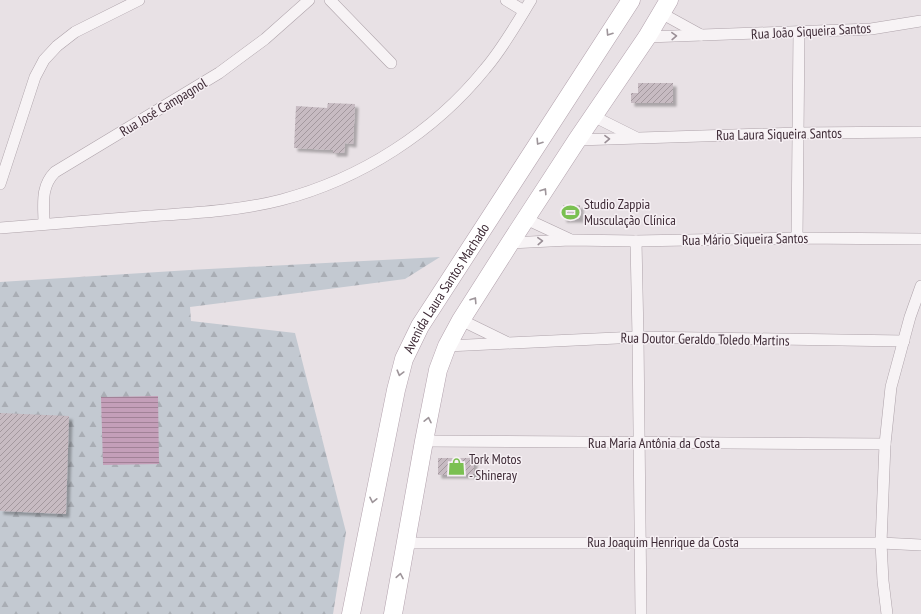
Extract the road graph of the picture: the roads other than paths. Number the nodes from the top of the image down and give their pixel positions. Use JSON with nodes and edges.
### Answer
{"nodes":[{"id":1,"x":139,"y":0,"type":"edge"},
{"id":2,"x":309,"y":0,"type":"edge"},
{"id":3,"x":330,"y":0,"type":"edge"},
{"id":4,"x":506,"y":0,"type":"edge"},
{"id":5,"x":531,"y":0,"type":"edge"},
{"id":6,"x":631,"y":0,"type":"edge"},
{"id":7,"x":665,"y":6,"type":"edge"},
{"id":8,"x":524,"y":11,"type":"junction"},
{"id":9,"x":921,"y":21,"type":"edge"},
{"id":10,"x":799,"y":32,"type":"junction"},
{"id":11,"x":701,"y":35,"type":"junction"},
{"id":12,"x":647,"y":37,"type":"junction"},
{"id":13,"x":391,"y":63,"type":"dead end"},
{"id":14,"x":593,"y":116,"type":"junction"},
{"id":15,"x":921,"y":132,"type":"edge"},
{"id":16,"x":798,"y":133,"type":"junction"},
{"id":17,"x":637,"y":138,"type":"junction"},
{"id":18,"x":577,"y":140,"type":"junction"},
{"id":19,"x":0,"y":184,"type":"edge"},
{"id":20,"x":526,"y":218,"type":"junction"},
{"id":21,"x":44,"y":224,"type":"junction"},
{"id":22,"x":0,"y":228,"type":"edge"},
{"id":23,"x":797,"y":238,"type":"junction"},
{"id":24,"x":921,"y":239,"type":"edge"},
{"id":25,"x":570,"y":240,"type":"junction"},
{"id":26,"x":636,"y":241,"type":"junction"},
{"id":27,"x":510,"y":243,"type":"junction"},
{"id":28,"x":921,"y":286,"type":"edge"},
{"id":29,"x":461,"y":320,"type":"junction"},
{"id":30,"x":638,"y":337,"type":"junction"},
{"id":31,"x":904,"y":341,"type":"junction"},
{"id":32,"x":506,"y":342,"type":"junction"},
{"id":33,"x":447,"y":346,"type":"junction"},
{"id":34,"x":424,"y":441,"type":"junction"},
{"id":35,"x":639,"y":443,"type":"junction"},
{"id":36,"x":885,"y":444,"type":"junction"},
{"id":37,"x":406,"y":542,"type":"junction"},
{"id":38,"x":640,"y":542,"type":"junction"},
{"id":39,"x":881,"y":543,"type":"junction"},
{"id":40,"x":921,"y":545,"type":"edge"},
{"id":41,"x":351,"y":614,"type":"edge"},
{"id":42,"x":392,"y":614,"type":"edge"},
{"id":43,"x":641,"y":614,"type":"edge"},
{"id":44,"x":887,"y":614,"type":"edge"}],
"edges":[{"from":1,"to":19,"type":"street"},
{"from":2,"to":21,"type":"street","name":"Rua José Campagnol"},
{"from":3,"to":13,"type":"street"},
{"from":4,"to":8,"type":"street"},
{"from":5,"to":8,"type":"street"},
{"from":6,"to":41,"type":"main road","name":"Avenida Laura Santos Machado","one_way":true},
{"from":7,"to":11,"type":"street"},
{"from":7,"to":12,"type":"main road","name":"Avenida Laura Santos Machado"},
{"from":8,"to":21,"type":"street"},
{"from":9,"to":10,"type":"street","name":"Rua João Siqueira Santos"},
{"from":10,"to":11,"type":"street","name":"Rua João Siqueira Santos"},
{"from":10,"to":16,"type":"street"},
{"from":12,"to":11,"type":"street","name":"Rua João Siqueira Santos","one_way":true},
{"from":12,"to":14,"type":"main road","name":"Avenida Laura Santos Machado"},
{"from":14,"to":17,"type":"street","name":"Rua Laura Siqueira Santos"},
{"from":14,"to":18,"type":"main road","name":"Avenida Laura Santos Machado"},
{"from":15,"to":16,"type":"street","name":"Rua Laura Siqueira Santos"},
{"from":16,"to":17,"type":"street","name":"Rua Laura Siqueira Santos"},
{"from":16,"to":23,"type":"street"},
{"from":18,"to":17,"type":"street","name":"Rua Laura Siqueira Santos","one_way":true},
{"from":20,"to":18,"type":"main road","name":"Avenida Laura Santos Machado","one_way":true},
{"from":20,"to":25,"type":"street","name":"Rua Mário Siqueira Santos"},
{"from":20,"to":27,"type":"main road","name":"Avenida Laura Santos Machado"},
{"from":21,"to":22,"type":"street"},
{"from":23,"to":24,"type":"street","name":"Rua Mário Siqueira Santos"},
{"from":23,"to":26,"type":"street","name":"Rua Mário Siqueira Santos"},
{"from":25,"to":26,"type":"street","name":"Rua Mário Siqueira Santos"},
{"from":27,"to":25,"type":"street","name":"Rua Mário Siqueira Santos","one_way":true},
{"from":26,"to":30,"type":"street"},
{"from":29,"to":27,"type":"main road","name":"Avenida Laura Santos Machado","one_way":true},
{"from":28,"to":31,"type":"street"},
{"from":29,"to":32,"type":"street","name":"Rua Doutor Geraldo Toledo Martins"},
{"from":29,"to":33,"type":"main road","name":"Avenida Laura Santos Machado"},
{"from":30,"to":31,"type":"street","name":"Rua Doutor Geraldo Toledo Martins"},
{"from":30,"to":32,"type":"street","name":"Rua Doutor Geraldo Toledo Martins"},
{"from":30,"to":35,"type":"street"},
{"from":31,"to":36,"type":"street"},
{"from":32,"to":33,"type":"street","name":"Rua Doutor Geraldo Toledo Martins"},
{"from":34,"to":33,"type":"main road","name":"Avenida Laura Santos Machado","one_way":true},
{"from":34,"to":35,"type":"street","name":"Rua Maria Antônia da Costa"},
{"from":34,"to":37,"type":"main road","name":"Avenida Laura Santos Machado"},
{"from":35,"to":36,"type":"street","name":"Rua Maria Antônia da Costa"},
{"from":35,"to":38,"type":"street"},
{"from":36,"to":39,"type":"street"},
{"from":37,"to":38,"type":"street","name":"Rua Joaquim Henrique da Costa"},
{"from":42,"to":37,"type":"main road","name":"Avenida Laura Santos Machado","one_way":true},
{"from":38,"to":39,"type":"street","name":"Rua Joaquim Henrique da Costa"},
{"from":38,"to":43,"type":"street"},
{"from":39,"to":40,"type":"street","name":"Rua Joaquim Henrique da Costa"},
{"from":39,"to":44,"type":"street"}]}
